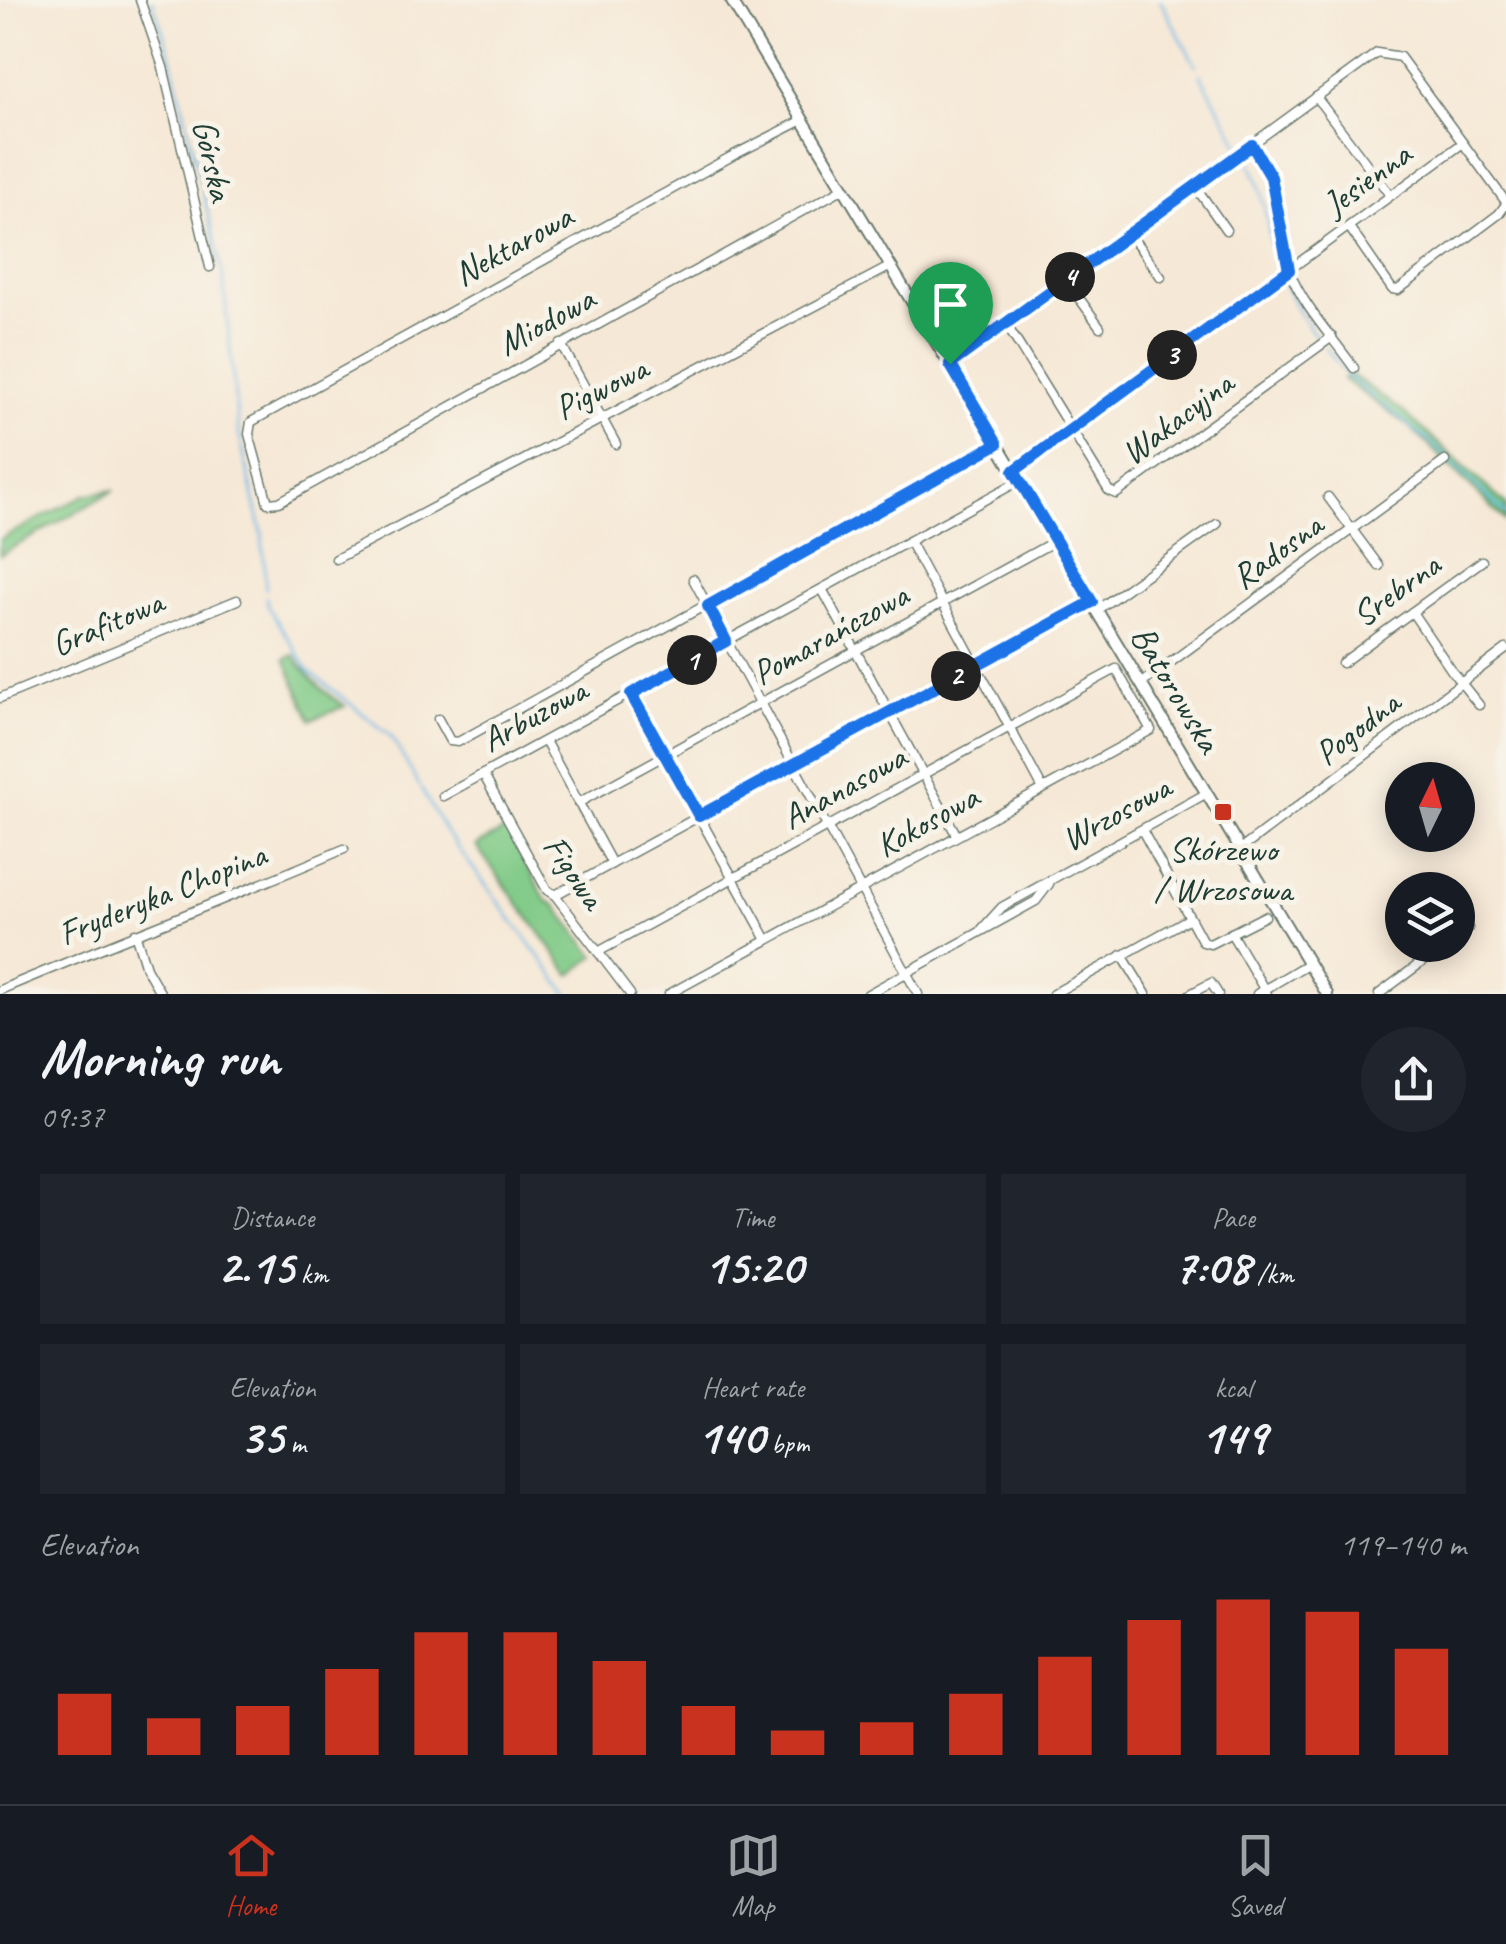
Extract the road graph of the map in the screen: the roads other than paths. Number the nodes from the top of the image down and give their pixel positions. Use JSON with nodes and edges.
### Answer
{"nodes":[{"id":1,"x":140,"y":0,"type":"edge"},
{"id":2,"x":732,"y":0,"type":"edge"},
{"id":3,"x":1316,"y":97,"type":"junction"},
{"id":4,"x":803,"y":120,"type":"junction"},
{"id":5,"x":1462,"y":144,"type":"junction"},
{"id":6,"x":1252,"y":145,"type":"junction"},
{"id":7,"x":1194,"y":186,"type":"junction"},
{"id":8,"x":844,"y":188,"type":"junction"},
{"id":9,"x":1390,"y":195,"type":"junction"},
{"id":10,"x":1506,"y":203,"type":"edge"},
{"id":11,"x":1348,"y":226,"type":"junction"},
{"id":12,"x":1226,"y":230,"type":"dead end"},
{"id":13,"x":1129,"y":233,"type":"junction"},
{"id":14,"x":210,"y":266,"type":"dead end"},
{"id":15,"x":891,"y":266,"type":"junction"},
{"id":16,"x":1289,"y":270,"type":"junction"},
{"id":17,"x":1161,"y":276,"type":"dead end"},
{"id":18,"x":1066,"y":280,"type":"junction"},
{"id":19,"x":1006,"y":324,"type":"junction"},
{"id":20,"x":1100,"y":326,"type":"dead end"},
{"id":21,"x":1332,"y":338,"type":"junction"},
{"id":22,"x":561,"y":344,"type":"junction"},
{"id":23,"x":950,"y":364,"type":"junction"},
{"id":24,"x":1354,"y":368,"type":"dead end"},
{"id":25,"x":601,"y":417,"type":"junction"},
{"id":26,"x":1072,"y":430,"type":"junction"},
{"id":27,"x":616,"y":444,"type":"dead end"},
{"id":28,"x":997,"y":444,"type":"junction"},
{"id":29,"x":1444,"y":462,"type":"dead end"},
{"id":30,"x":1016,"y":476,"type":"junction"},
{"id":31,"x":1328,"y":497,"type":"dead end"},
{"id":32,"x":275,"y":504,"type":"joint"},
{"id":33,"x":1217,"y":524,"type":"dead end"},
{"id":34,"x":1352,"y":529,"type":"junction"},
{"id":35,"x":908,"y":541,"type":"junction"},
{"id":36,"x":1055,"y":541,"type":"junction"},
{"id":37,"x":336,"y":559,"type":"dead end"},
{"id":38,"x":1482,"y":561,"type":"dead end"},
{"id":39,"x":1379,"y":566,"type":"dead end"},
{"id":40,"x":692,"y":578,"type":"dead end"},
{"id":41,"x":822,"y":589,"type":"junction"},
{"id":42,"x":236,"y":600,"type":"dead end"},
{"id":43,"x":942,"y":603,"type":"junction"},
{"id":44,"x":708,"y":606,"type":"junction"},
{"id":45,"x":1094,"y":606,"type":"junction"},
{"id":46,"x":1412,"y":612,"type":"junction"},
{"id":47,"x":726,"y":641,"type":"junction"},
{"id":48,"x":1506,"y":649,"type":"edge"},
{"id":49,"x":856,"y":650,"type":"junction"},
{"id":50,"x":1342,"y":663,"type":"dead end"},
{"id":51,"x":976,"y":666,"type":"junction"},
{"id":52,"x":1116,"y":669,"type":"joint"},
{"id":53,"x":1461,"y":681,"type":"junction"},
{"id":54,"x":1141,"y":684,"type":"junction"},
{"id":55,"x":631,"y":694,"type":"junction"},
{"id":56,"x":0,"y":698,"type":"edge"},
{"id":57,"x":760,"y":703,"type":"junction"},
{"id":58,"x":1479,"y":705,"type":"dead end"},
{"id":59,"x":890,"y":712,"type":"junction"},
{"id":60,"x":438,"y":720,"type":"dead end"},
{"id":61,"x":1010,"y":726,"type":"junction"},
{"id":62,"x":545,"y":740,"type":"junction"},
{"id":63,"x":666,"y":754,"type":"junction"},
{"id":64,"x":794,"y":764,"type":"junction"},
{"id":65,"x":483,"y":774,"type":"junction"},
{"id":66,"x":924,"y":774,"type":"junction"},
{"id":67,"x":1043,"y":788,"type":"junction"},
{"id":68,"x":1207,"y":793,"type":"junction"},
{"id":69,"x":444,"y":796,"type":"dead end"},
{"id":70,"x":578,"y":802,"type":"junction"},
{"id":71,"x":699,"y":816,"type":"junction"},
{"id":72,"x":828,"y":826,"type":"junction"},
{"id":73,"x":1142,"y":830,"type":"junction"},
{"id":74,"x":957,"y":836,"type":"junction"},
{"id":75,"x":344,"y":849,"type":"dead end"},
{"id":76,"x":1241,"y":849,"type":"junction"},
{"id":77,"x":612,"y":864,"type":"junction"},
{"id":78,"x":733,"y":878,"type":"junction"},
{"id":79,"x":862,"y":888,"type":"junction"},
{"id":80,"x":555,"y":896,"type":"junction"},
{"id":81,"x":1265,"y":916,"type":"dead end"},
{"id":82,"x":1190,"y":918,"type":"junction"},
{"id":83,"x":135,"y":933,"type":"junction"},
{"id":84,"x":1231,"y":933,"type":"junction"},
{"id":85,"x":766,"y":940,"type":"junction"},
{"id":86,"x":598,"y":952,"type":"junction"},
{"id":87,"x":1122,"y":955,"type":"junction"},
{"id":88,"x":1422,"y":962,"type":"edge"},
{"id":89,"x":1309,"y":963,"type":"junction"},
{"id":90,"x":907,"y":973,"type":"junction"},
{"id":91,"x":0,"y":990,"type":"edge"},
{"id":92,"x":1067,"y":991,"type":"edge"},
{"id":93,"x":1263,"y":992,"type":"edge"},
{"id":94,"x":160,"y":994,"type":"edge"},
{"id":95,"x":630,"y":994,"type":"edge"},
{"id":96,"x":669,"y":994,"type":"edge"},
{"id":97,"x":868,"y":994,"type":"edge"},
{"id":98,"x":918,"y":994,"type":"edge"},
{"id":99,"x":1053,"y":994,"type":"edge"},
{"id":100,"x":1146,"y":994,"type":"edge"},
{"id":101,"x":1190,"y":994,"type":"edge"},
{"id":102,"x":1218,"y":994,"type":"edge"},
{"id":103,"x":1328,"y":994,"type":"edge"},
{"id":104,"x":1378,"y":994,"type":"edge"}],
"edges":[{"from":1,"to":14,"type":"street","name":"Górska"},
{"from":2,"to":4,"type":"street","name":"Batorowska"},
{"from":3,"to":5,"type":"street"},
{"from":3,"to":6,"type":"street"},
{"from":3,"to":9,"type":"street"},
{"from":4,"to":8,"type":"street","name":"Batorowska"},
{"from":4,"to":32,"type":"street","name":"Nektarowa"},
{"from":5,"to":9,"type":"street","name":"Jesienna"},
{"from":5,"to":10,"type":"street"},
{"from":6,"to":7,"type":"street"},
{"from":6,"to":16,"type":"street"},
{"from":7,"to":12,"type":"street"},
{"from":7,"to":13,"type":"street"},
{"from":8,"to":15,"type":"street","name":"Batorowska"},
{"from":8,"to":22,"type":"street","name":"Miodowa"},
{"from":9,"to":11,"type":"street","name":"Jesienna"},
{"from":10,"to":11,"type":"street"},
{"from":11,"to":16,"type":"street","name":"Jesienna"},
{"from":13,"to":17,"type":"street"},
{"from":13,"to":18,"type":"street"},
{"from":15,"to":23,"type":"street","name":"Batorowska"},
{"from":15,"to":25,"type":"street","name":"Pigwowa"},
{"from":16,"to":21,"type":"street"},
{"from":16,"to":26,"type":"street","name":"Jesienna"},
{"from":18,"to":19,"type":"street"},
{"from":18,"to":20,"type":"street"},
{"from":19,"to":23,"type":"street"},
{"from":19,"to":26,"type":"street"},
{"from":21,"to":24,"type":"street"},
{"from":21,"to":26,"type":"street","name":"Wakacyjna"},
{"from":22,"to":25,"type":"street"},
{"from":22,"to":32,"type":"street","name":"Miodowa"},
{"from":23,"to":28,"type":"street","name":"Batorowska"},
{"from":25,"to":27,"type":"street"},
{"from":25,"to":37,"type":"street","name":"Pigwowa"},
{"from":26,"to":30,"type":"street","name":"Jesienna"},
{"from":28,"to":30,"type":"street","name":"Batorowska"},
{"from":28,"to":44,"type":"street"},
{"from":29,"to":34,"type":"street","name":"Radosna"},
{"from":30,"to":35,"type":"street","name":"Arbuzowa"},
{"from":30,"to":36,"type":"street","name":"Batorowska"},
{"from":31,"to":34,"type":"street"},
{"from":33,"to":45,"type":"street"},
{"from":34,"to":39,"type":"street"},
{"from":34,"to":54,"type":"street","name":"Radosna"},
{"from":35,"to":41,"type":"street","name":"Arbuzowa"},
{"from":35,"to":43,"type":"street"},
{"from":36,"to":43,"type":"street","name":"Pomarańczowa"},
{"from":36,"to":45,"type":"street","name":"Batorowska"},
{"from":38,"to":46,"type":"street","name":"Srebrna"},
{"from":40,"to":44,"type":"street"},
{"from":41,"to":47,"type":"street","name":"Arbuzowa"},
{"from":41,"to":49,"type":"street"},
{"from":42,"to":56,"type":"street","name":"Grafitowa"},
{"from":43,"to":49,"type":"street","name":"Pomarańczowa"},
{"from":43,"to":51,"type":"street"},
{"from":44,"to":47,"type":"street"},
{"from":44,"to":60,"type":"street"},
{"from":45,"to":51,"type":"street"},
{"from":45,"to":54,"type":"street","name":"Batorowska"},
{"from":46,"to":50,"type":"street","name":"Srebrna"},
{"from":46,"to":53,"type":"street"},
{"from":47,"to":55,"type":"street","name":"Arbuzowa"},
{"from":47,"to":57,"type":"street"},
{"from":48,"to":53,"type":"street","name":"Pogodna"},
{"from":49,"to":57,"type":"street","name":"Pomarańczowa"},
{"from":49,"to":59,"type":"street"},
{"from":51,"to":59,"type":"street"},
{"from":51,"to":61,"type":"street"},
{"from":52,"to":61,"type":"street","name":"Ananasowa"},
{"from":52,"to":67,"type":"street","name":"Kokosowa"},
{"from":53,"to":58,"type":"street"},
{"from":53,"to":76,"type":"street","name":"Pogodna"},
{"from":54,"to":68,"type":"street","name":"Batorowska"},
{"from":55,"to":62,"type":"street","name":"Arbuzowa"},
{"from":55,"to":63,"type":"street"},
{"from":57,"to":63,"type":"street","name":"Pomarańczowa"},
{"from":57,"to":64,"type":"street"},
{"from":59,"to":64,"type":"street"},
{"from":59,"to":66,"type":"street"},
{"from":61,"to":66,"type":"street","name":"Ananasowa"},
{"from":61,"to":67,"type":"street"},
{"from":62,"to":65,"type":"street","name":"Arbuzowa"},
{"from":62,"to":70,"type":"street"},
{"from":63,"to":70,"type":"street","name":"Pomarańczowa"},
{"from":63,"to":71,"type":"street"},
{"from":64,"to":71,"type":"street"},
{"from":64,"to":72,"type":"street"},
{"from":65,"to":69,"type":"street","name":"Arbuzowa"},
{"from":65,"to":80,"type":"street","name":"Figowa"},
{"from":66,"to":72,"type":"street","name":"Ananasowa"},
{"from":66,"to":74,"type":"street"},
{"from":67,"to":74,"type":"street","name":"Kokosowa"},
{"from":68,"to":73,"type":"street","name":"Wrzosowa"},
{"from":68,"to":76,"type":"street","name":"Batorowska"},
{"from":70,"to":77,"type":"street"},
{"from":71,"to":77,"type":"street"},
{"from":71,"to":78,"type":"street"},
{"from":72,"to":78,"type":"street","name":"Ananasowa"},
{"from":72,"to":79,"type":"street"},
{"from":73,"to":82,"type":"street"},
{"from":73,"to":90,"type":"street","name":"Wrzosowa"},
{"from":74,"to":79,"type":"street","name":"Kokosowa"},
{"from":75,"to":83,"type":"street","name":"Fryderyka Chopina"},
{"from":76,"to":89,"type":"street","name":"Batorowska"},
{"from":77,"to":80,"type":"street"},
{"from":78,"to":85,"type":"street"},
{"from":78,"to":86,"type":"street","name":"Ananasowa"},
{"from":79,"to":85,"type":"street","name":"Kokosowa"},
{"from":79,"to":90,"type":"street"},
{"from":80,"to":86,"type":"street","name":"Figowa"},
{"from":81,"to":84,"type":"street"},
{"from":82,"to":84,"type":"street"},
{"from":82,"to":87,"type":"street"},
{"from":83,"to":91,"type":"street","name":"Fryderyka Chopina"},
{"from":83,"to":94,"type":"street"},
{"from":84,"to":93,"type":"street"},
{"from":85,"to":96,"type":"street","name":"Kokosowa"},
{"from":86,"to":95,"type":"street","name":"Figowa"},
{"from":87,"to":92,"type":"street"},
{"from":87,"to":100,"type":"street"},
{"from":88,"to":104,"type":"street"},
{"from":89,"to":93,"type":"street"},
{"from":89,"to":103,"type":"street","name":"Batorowska"},
{"from":90,"to":97,"type":"street","name":"Wrzosowa"},
{"from":90,"to":98,"type":"street"},
{"from":92,"to":99,"type":"street"},
{"from":101,"to":102,"type":"street"}]}
